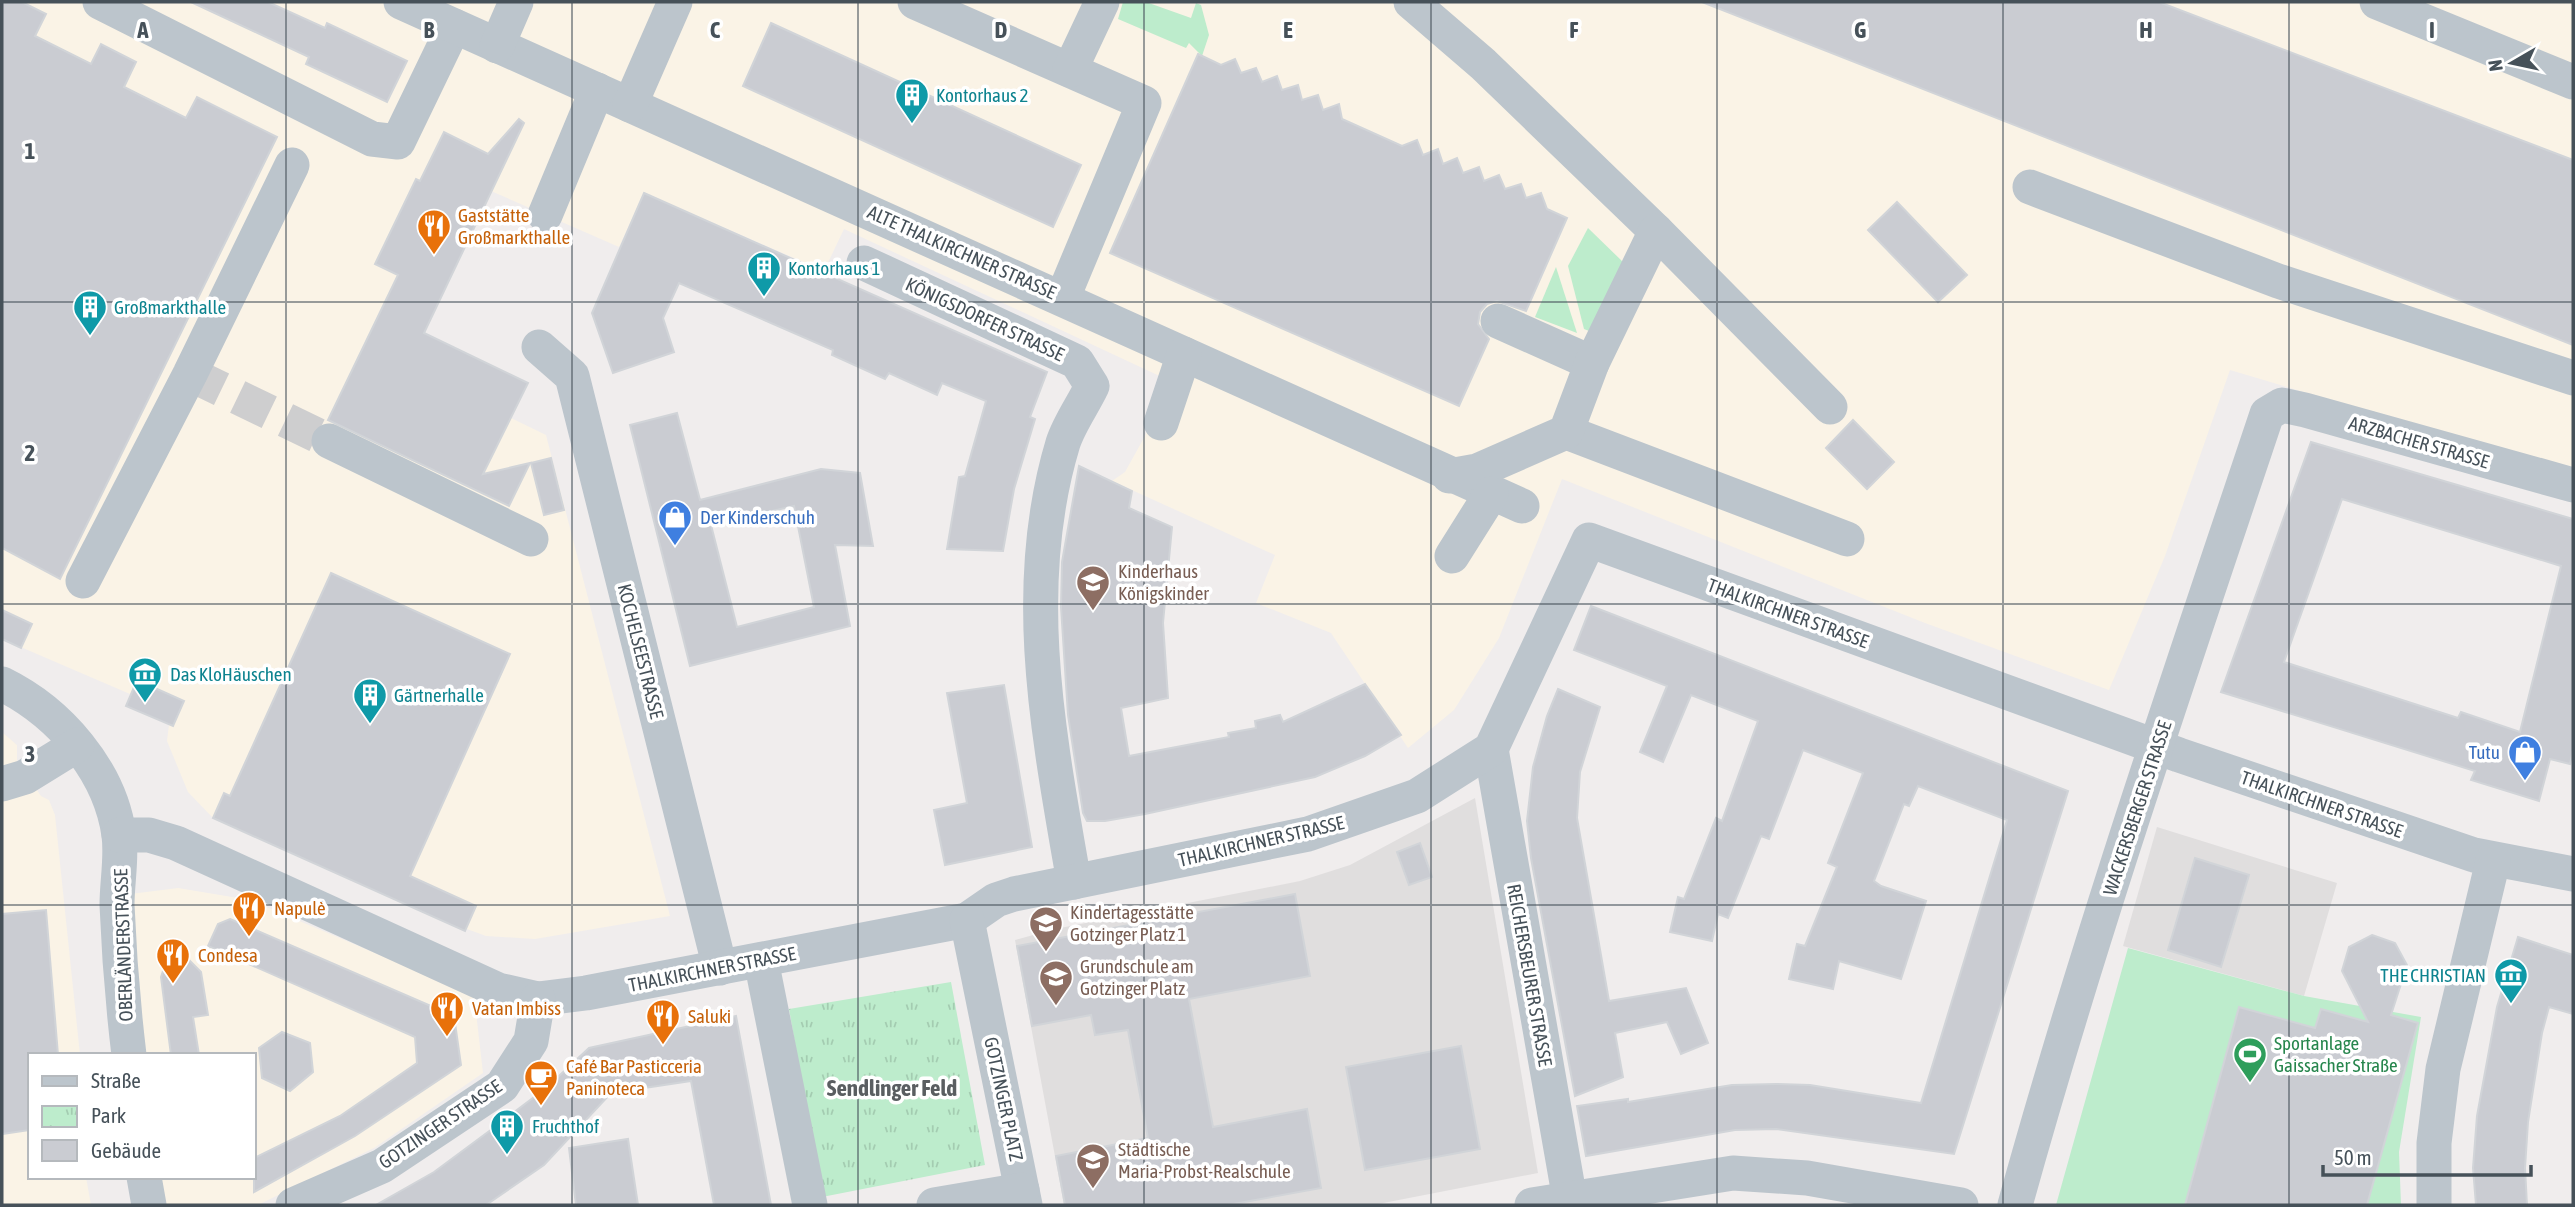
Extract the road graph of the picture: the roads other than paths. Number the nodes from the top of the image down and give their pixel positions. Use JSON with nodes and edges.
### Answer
{"nodes":[{"id":1,"x":100,"y":2,"type":"edge"},
{"id":2,"x":401,"y":2,"type":"edge"},
{"id":3,"x":516,"y":2,"type":"edge"},
{"id":4,"x":675,"y":2,"type":"edge"},
{"id":5,"x":915,"y":2,"type":"edge"},
{"id":6,"x":1102,"y":2,"type":"edge"},
{"id":7,"x":1411,"y":2,"type":"edge"},
{"id":8,"x":2377,"y":2,"type":"edge"},
{"id":9,"x":454,"y":26,"type":"junction"},
{"id":10,"x":497,"y":46,"type":"junction"},
{"id":11,"x":1070,"y":70,"type":"junction"},
{"id":12,"x":2573,"y":82,"type":"edge"},
{"id":13,"x":597,"y":90,"type":"junction"},
{"id":14,"x":630,"y":105,"type":"junction"},
{"id":15,"x":292,"y":165,"type":"dead end"},
{"id":16,"x":2030,"y":187,"type":"dead end"},
{"id":17,"x":545,"y":215,"type":"dead end"},
{"id":18,"x":1656,"y":231,"type":"junction"},
{"id":19,"x":864,"y":263,"type":"dead end"},
{"id":20,"x":1063,"y":298,"type":"junction"},
{"id":21,"x":1498,"y":321,"type":"dead end"},
{"id":22,"x":539,"y":347,"type":"dead end"},
{"id":23,"x":1184,"y":354,"type":"junction"},
{"id":24,"x":1592,"y":363,"type":"junction"},
{"id":25,"x":2573,"y":379,"type":"edge"},
{"id":26,"x":1830,"y":407,"type":"dead end"},
{"id":27,"x":2267,"y":414,"type":"joint"},
{"id":28,"x":1161,"y":423,"type":"dead end"},
{"id":29,"x":1566,"y":432,"type":"junction"},
{"id":30,"x":329,"y":441,"type":"tunnel mouth"},
{"id":31,"x":1449,"y":476,"type":"junction"},
{"id":32,"x":2573,"y":485,"type":"edge"},
{"id":33,"x":531,"y":539,"type":"dead end"},
{"id":34,"x":1847,"y":539,"type":"dead end"},
{"id":35,"x":1452,"y":556,"type":"dead end"},
{"id":36,"x":83,"y":581,"type":"dead end"},
{"id":37,"x":2,"y":684,"type":"edge"},
{"id":38,"x":77,"y":745,"type":"junction"},
{"id":39,"x":2155,"y":747,"type":"junction"},
{"id":40,"x":1491,"y":749,"type":"junction"},
{"id":41,"x":2,"y":784,"type":"edge"},
{"id":42,"x":118,"y":835,"type":"junction"},
{"id":43,"x":2493,"y":861,"type":"junction"},
{"id":44,"x":2573,"y":874,"type":"edge"},
{"id":45,"x":1074,"y":882,"type":"junction"},
{"id":46,"x":967,"y":920,"type":"junction"},
{"id":47,"x":761,"y":960,"type":"junction"},
{"id":48,"x":720,"y":968,"type":"junction"},
{"id":49,"x":538,"y":999,"type":"junction"},
{"id":50,"x":129,"y":1053,"type":"edge"},
{"id":51,"x":144,"y":1179,"type":"edge"},
{"id":52,"x":1023,"y":1198,"type":"edge"},
{"id":53,"x":1570,"y":1200,"type":"junction"},
{"id":54,"x":149,"y":1205,"type":"edge"},
{"id":55,"x":293,"y":1205,"type":"edge"},
{"id":56,"x":810,"y":1205,"type":"edge"},
{"id":57,"x":934,"y":1205,"type":"edge"},
{"id":58,"x":1532,"y":1205,"type":"edge"},
{"id":59,"x":1961,"y":1205,"type":"edge"},
{"id":60,"x":2015,"y":1205,"type":"edge"},
{"id":61,"x":2434,"y":1205,"type":"edge"}],
"edges":[{"from":1,"to":9,"type":"street"},
{"from":2,"to":9,"type":"street","name":"ALTE THALKIRCHNER STRASSE"},
{"from":3,"to":10,"type":"street"},
{"from":4,"to":14,"type":"street"},
{"from":5,"to":11,"type":"street"},
{"from":6,"to":11,"type":"street"},
{"from":7,"to":18,"type":"street"},
{"from":8,"to":12,"type":"street"},
{"from":9,"to":10,"type":"street","name":"ALTE THALKIRCHNER STRASSE"},
{"from":10,"to":13,"type":"street","name":"ALTE THALKIRCHNER STRASSE"},
{"from":11,"to":20,"type":"street"},
{"from":13,"to":14,"type":"street","name":"ALTE THALKIRCHNER STRASSE"},
{"from":13,"to":17,"type":"street"},
{"from":14,"to":20,"type":"street","name":"ALTE THALKIRCHNER STRASSE"},
{"from":15,"to":36,"type":"street"},
{"from":16,"to":25,"type":"street"},
{"from":18,"to":24,"type":"street"},
{"from":18,"to":26,"type":"street"},
{"from":19,"to":45,"type":"street","name":"KÖNIGSDORFER STRASSE"},
{"from":20,"to":23,"type":"street","name":"ALTE THALKIRCHNER STRASSE"},
{"from":21,"to":24,"type":"street"},
{"from":22,"to":48,"type":"street","name":"KOCHELSEESTRASSE"},
{"from":23,"to":28,"type":"street"},
{"from":23,"to":31,"type":"street","name":"ALTE THALKIRCHNER STRASSE"},
{"from":24,"to":29,"type":"street"},
{"from":27,"to":32,"type":"street","name":"ARZBACHER STRASSE"},
{"from":27,"to":39,"type":"street","name":"WACKERSBERGER STRASSE"},
{"from":29,"to":31,"type":"street"},
{"from":29,"to":34,"type":"street"},
{"from":30,"to":33,"type":"street"},
{"from":31,"to":35,"type":"street","name":"ALTE THALKIRCHNER STRASSE"},
{"from":37,"to":38,"type":"street"},
{"from":38,"to":41,"type":"street"},
{"from":38,"to":42,"type":"street"},
{"from":39,"to":40,"type":"street","name":"THALKIRCHNER STRASSE"},
{"from":39,"to":43,"type":"street","name":"THALKIRCHNER STRASSE"},
{"from":39,"to":60,"type":"street","name":"WACKERSBERGER STRASSE"},
{"from":40,"to":45,"type":"street","name":"THALKIRCHNER STRASSE"},
{"from":40,"to":53,"type":"street","name":"REICHERSBEURER STRASSE"},
{"from":42,"to":49,"type":"street","name":"THALKIRCHNER STRASSE"},
{"from":42,"to":50,"type":"street","name":"OBERLÄNDERSTRASSE"},
{"from":43,"to":44,"type":"street","name":"THALKIRCHNER STRASSE"},
{"from":43,"to":61,"type":"street"},
{"from":45,"to":46,"type":"street","name":"THALKIRCHNER STRASSE"},
{"from":46,"to":47,"type":"street","name":"THALKIRCHNER STRASSE"},
{"from":46,"to":52,"type":"street","name":"GOTZINGER PLATZ"},
{"from":47,"to":48,"type":"street","name":"THALKIRCHNER STRASSE"},
{"from":47,"to":56,"type":"street"},
{"from":48,"to":49,"type":"street","name":"THALKIRCHNER STRASSE"},
{"from":49,"to":55,"type":"street","name":"GOTZINGER STRASSE"},
{"from":51,"to":54,"type":"street"},
{"from":52,"to":57,"type":"street","name":"GOTZINGER PLATZ"},
{"from":53,"to":58,"type":"street"},
{"from":53,"to":59,"type":"street"}]}
